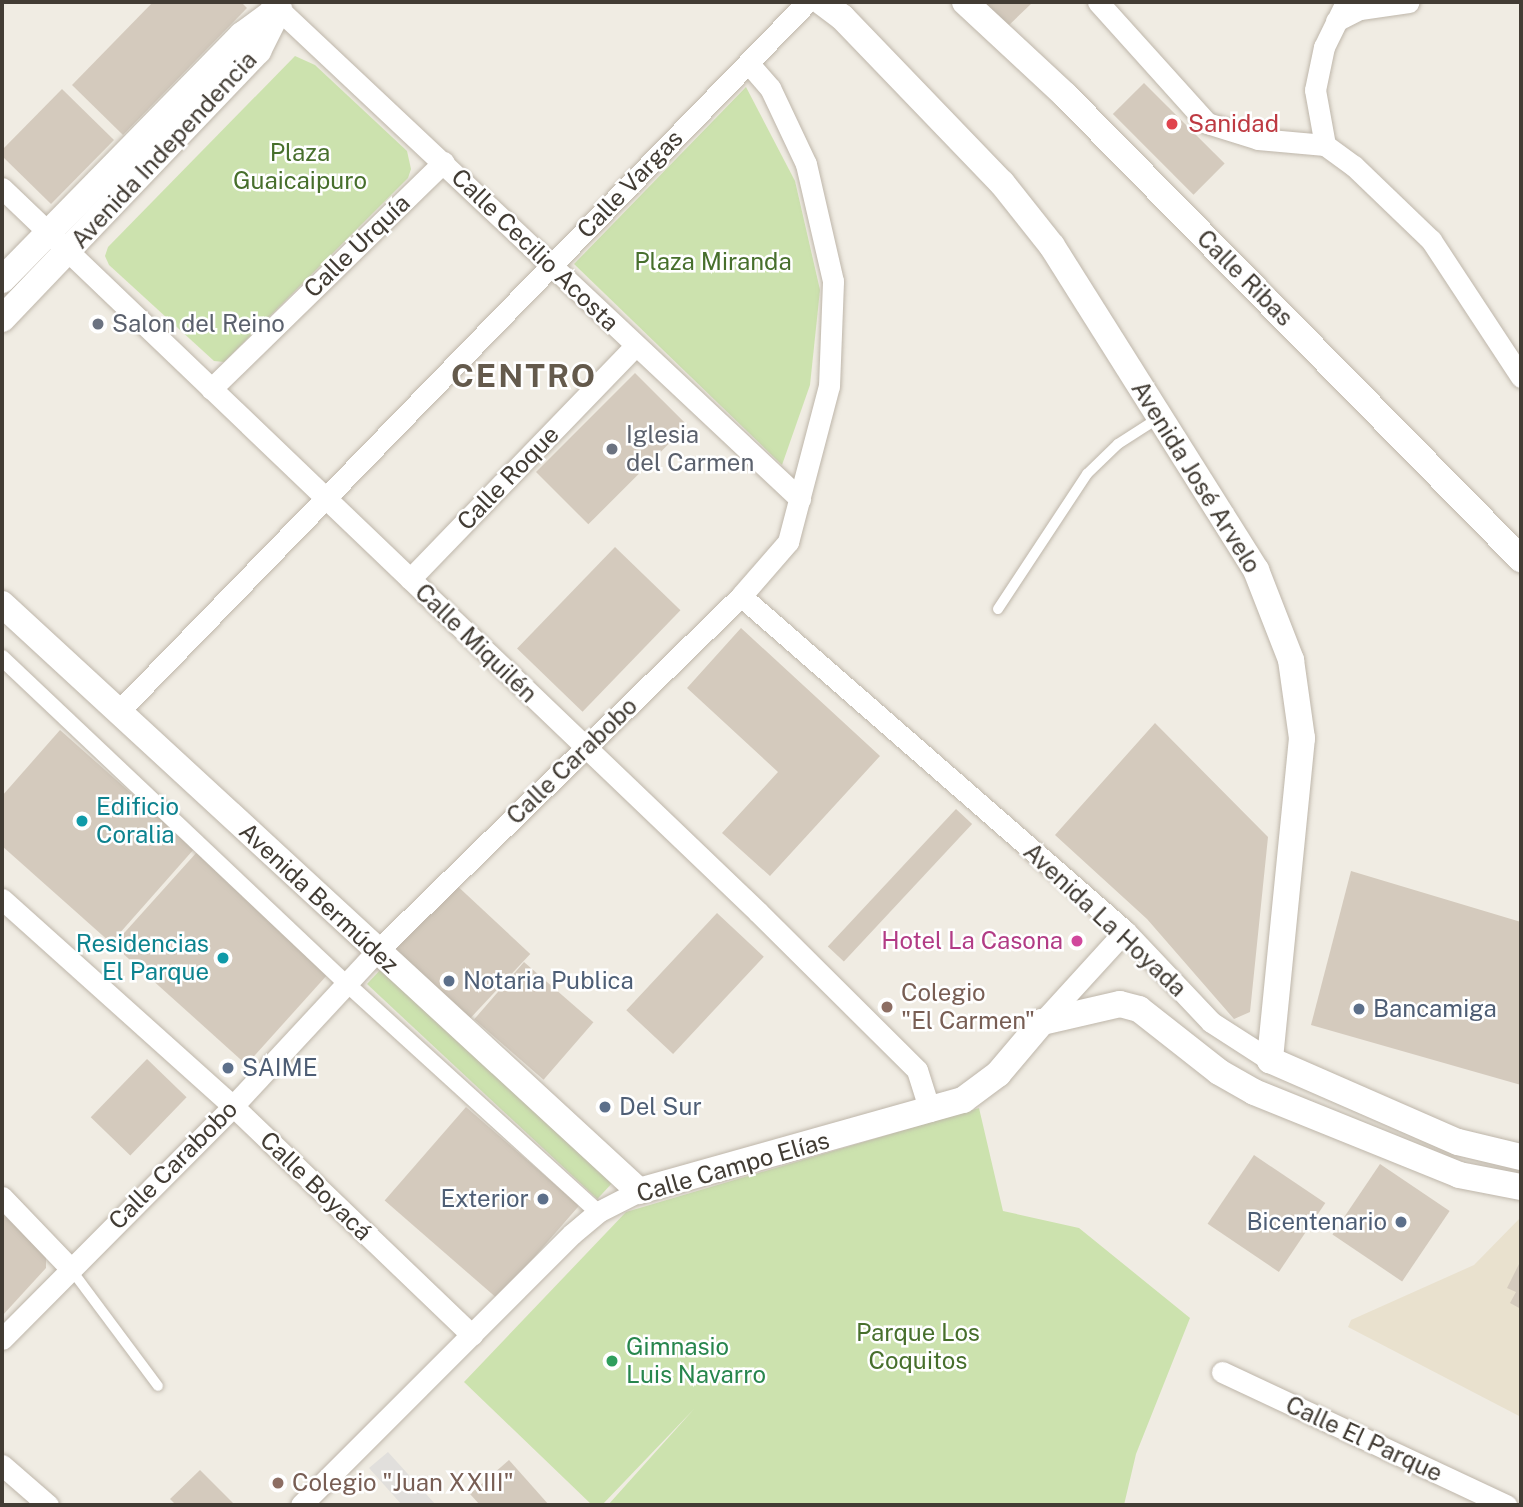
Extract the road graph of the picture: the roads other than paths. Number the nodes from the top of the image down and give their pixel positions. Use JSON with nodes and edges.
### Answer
{"nodes":[{"id":1,"x":807,"y":2,"type":"edge"},
{"id":2,"x":821,"y":2,"type":"edge"},
{"id":3,"x":965,"y":2,"type":"edge"},
{"id":4,"x":1098,"y":2,"type":"edge"},
{"id":5,"x":1346,"y":2,"type":"edge"},
{"id":6,"x":1409,"y":2,"type":"edge"},
{"id":7,"x":278,"y":4,"type":"edge"},
{"id":8,"x":1336,"y":21,"type":"junction"},
{"id":9,"x":748,"y":63,"type":"junction"},
{"id":10,"x":1325,"y":145,"type":"junction"},
{"id":11,"x":444,"y":162,"type":"junction"},
{"id":12,"x":2,"y":188,"type":"edge"},
{"id":13,"x":50,"y":233,"type":"junction"},
{"id":14,"x":69,"y":253,"type":"junction"},
{"id":15,"x":550,"y":265,"type":"junction"},
{"id":16,"x":2,"y":280,"type":"edge"},
{"id":17,"x":2,"y":319,"type":"edge"},
{"id":18,"x":635,"y":346,"type":"junction"},
{"id":19,"x":1521,"y":377,"type":"edge"},
{"id":20,"x":211,"y":388,"type":"junction"},
{"id":21,"x":1160,"y":417,"type":"junction"},
{"id":22,"x":326,"y":499,"type":"junction"},
{"id":23,"x":800,"y":499,"type":"junction"},
{"id":24,"x":1521,"y":559,"type":"edge"},
{"id":25,"x":410,"y":579,"type":"junction"},
{"id":26,"x":741,"y":596,"type":"junction"},
{"id":27,"x":2,"y":604,"type":"edge"},
{"id":28,"x":998,"y":609,"type":"dead end"},
{"id":29,"x":2,"y":658,"type":"edge"},
{"id":30,"x":119,"y":710,"type":"junction"},
{"id":31,"x":586,"y":748,"type":"junction"},
{"id":32,"x":2,"y":899,"type":"edge"},
{"id":33,"x":1125,"y":931,"type":"junction"},
{"id":34,"x":376,"y":952,"type":"junction"},
{"id":35,"x":346,"y":983,"type":"junction"},
{"id":36,"x":1042,"y":1022,"type":"junction"},
{"id":37,"x":1269,"y":1060,"type":"junction"},
{"id":38,"x":233,"y":1106,"type":"junction"},
{"id":39,"x":930,"y":1111,"type":"junction"},
{"id":40,"x":1521,"y":1157,"type":"edge"},
{"id":41,"x":1521,"y":1187,"type":"edge"},
{"id":42,"x":639,"y":1191,"type":"junction"},
{"id":43,"x":2,"y":1196,"type":"edge"},
{"id":44,"x":597,"y":1212,"type":"junction"},
{"id":45,"x":70,"y":1268,"type":"junction"},
{"id":46,"x":472,"y":1335,"type":"junction"},
{"id":47,"x":2,"y":1339,"type":"edge"},
{"id":48,"x":1222,"y":1372,"type":"dead end"},
{"id":49,"x":158,"y":1385,"type":"dead end"},
{"id":50,"x":2,"y":1465,"type":"edge"},
{"id":51,"x":48,"y":1505,"type":"edge"},
{"id":52,"x":301,"y":1505,"type":"edge"},
{"id":53,"x":1506,"y":1505,"type":"edge"}],
"edges":[{"from":1,"to":9,"type":"street","name":"Calle Vargas"},
{"from":2,"to":21,"type":"street","name":"Avenida José Arvelo"},
{"from":3,"to":24,"type":"street","name":"Calle Ribas"},
{"from":4,"to":10,"type":"street"},
{"from":5,"to":8,"type":"street"},
{"from":6,"to":8,"type":"street"},
{"from":7,"to":11,"type":"street","name":"Calle Cecilio Acosta"},
{"from":7,"to":13,"type":"street","name":"Avenida Independencia"},
{"from":7,"to":14,"type":"street","name":"Avenida Independencia"},
{"from":8,"to":10,"type":"street"},
{"from":9,"to":15,"type":"street","name":"Calle Vargas"},
{"from":9,"to":23,"type":"street","name":"Calle Carabobo"},
{"from":10,"to":19,"type":"street"},
{"from":11,"to":15,"type":"street","name":"Calle Cecilio Acosta"},
{"from":11,"to":20,"type":"street","name":"Calle Urquía"},
{"from":12,"to":13,"type":"street","name":"Calle Miquilén"},
{"from":13,"to":14,"type":"street","name":"Calle Miquilén"},
{"from":13,"to":16,"type":"street","name":"Avenida Independencia"},
{"from":14,"to":17,"type":"street","name":"Avenida Independencia"},
{"from":14,"to":20,"type":"street","name":"Calle Miquilén"},
{"from":15,"to":18,"type":"street","name":"Calle Cecilio Acosta"},
{"from":15,"to":22,"type":"street","name":"Calle Vargas"},
{"from":18,"to":23,"type":"street","name":"Calle Cecilio Acosta"},
{"from":18,"to":25,"type":"street","name":"Calle Roque"},
{"from":20,"to":22,"type":"street","name":"Calle Miquilén"},
{"from":21,"to":28,"type":"lane"},
{"from":21,"to":37,"type":"street","name":"Avenida José Arvelo"},
{"from":22,"to":25,"type":"street","name":"Calle Miquilén"},
{"from":22,"to":30,"type":"street","name":"Calle Vargas"},
{"from":23,"to":26,"type":"street","name":"Calle Carabobo"},
{"from":25,"to":31,"type":"street","name":"Calle Miquilén"},
{"from":26,"to":31,"type":"street","name":"Calle Carabobo"},
{"from":26,"to":33,"type":"street","name":"Avenida La Hoyada"},
{"from":27,"to":30,"type":"street","name":"Avenida Bermúdez"},
{"from":29,"to":35,"type":"street","name":"Avenida Bermúdez"},
{"from":30,"to":34,"type":"street","name":"Avenida Bermúdez"},
{"from":31,"to":34,"type":"street","name":"Calle Carabobo"},
{"from":31,"to":39,"type":"street","name":"Calle Miquilén"},
{"from":32,"to":38,"type":"street","name":"Calle Boyacá"},
{"from":33,"to":36,"type":"street"},
{"from":33,"to":37,"type":"street","name":"Avenida La Hoyada"},
{"from":34,"to":35,"type":"street","name":"Calle Carabobo"},
{"from":34,"to":42,"type":"street","name":"Avenida Bermúdez"},
{"from":35,"to":38,"type":"street","name":"Calle Carabobo"},
{"from":35,"to":44,"type":"street","name":"Avenida Bermúdez"},
{"from":36,"to":39,"type":"street","name":"Calle Campo Elías"},
{"from":36,"to":41,"type":"street","name":"Avenida La Hoyada"},
{"from":37,"to":40,"type":"street","name":"Avenida La Hoyada"},
{"from":38,"to":45,"type":"street","name":"Calle Carabobo"},
{"from":38,"to":46,"type":"street","name":"Calle Boyacá"},
{"from":39,"to":42,"type":"street","name":"Calle Campo Elías"},
{"from":42,"to":44,"type":"street","name":"Calle Campo Elías"},
{"from":43,"to":45,"type":"street"},
{"from":44,"to":46,"type":"street","name":"Calle Campo Elías"},
{"from":45,"to":47,"type":"street","name":"Calle Carabobo"},
{"from":45,"to":49,"type":"lane"},
{"from":46,"to":52,"type":"street","name":"Calle Campo Elías"},
{"from":48,"to":53,"type":"street","name":"Calle El Parque"},
{"from":50,"to":51,"type":"street"}]}
